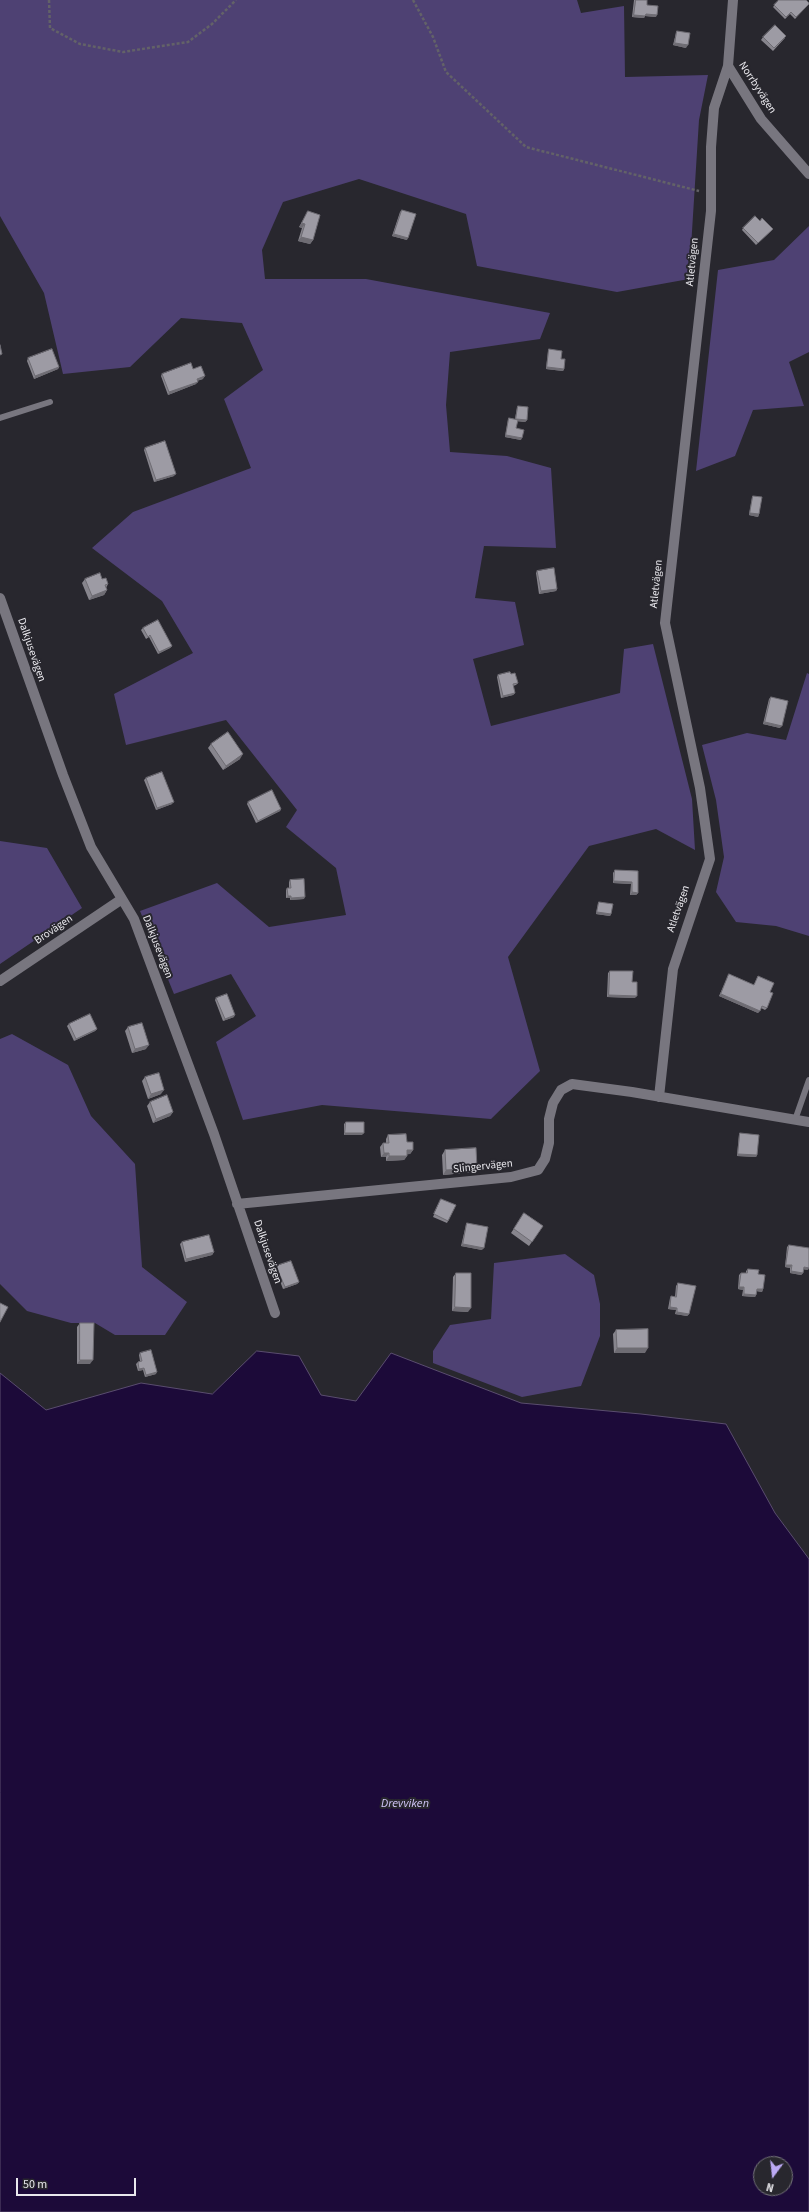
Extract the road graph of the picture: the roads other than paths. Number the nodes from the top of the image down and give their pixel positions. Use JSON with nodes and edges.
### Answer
{"nodes":[{"id":1,"x":733,"y":0,"type":"edge"},
{"id":2,"x":728,"y":66,"type":"junction"},
{"id":3,"x":809,"y":174,"type":"edge"},
{"id":4,"x":50,"y":402,"type":"dead end"},
{"id":5,"x":0,"y":418,"type":"edge"},
{"id":6,"x":0,"y":598,"type":"edge"},
{"id":7,"x":122,"y":899,"type":"junction"},
{"id":8,"x":0,"y":981,"type":"edge"},
{"id":9,"x":809,"y":1080,"type":"edge"},
{"id":10,"x":659,"y":1097,"type":"junction"},
{"id":11,"x":795,"y":1120,"type":"junction"},
{"id":12,"x":809,"y":1122,"type":"edge"},
{"id":13,"x":238,"y":1204,"type":"junction"},
{"id":14,"x":275,"y":1313,"type":"dead end"}],
"edges":[{"from":1,"to":2,"type":"street","name":"Norrbyvägen"},
{"from":2,"to":3,"type":"street","name":"Norrbyvägen"},
{"from":2,"to":10,"type":"street","name":"Atletvägen"},
{"from":4,"to":5,"type":"lane"},
{"from":6,"to":7,"type":"street","name":"Dalkjusevägen"},
{"from":7,"to":8,"type":"street","name":"Brovägen"},
{"from":7,"to":13,"type":"street","name":"Dalkjusevägen"},
{"from":9,"to":11,"type":"lane"},
{"from":10,"to":11,"type":"street","name":"Slingervägen"},
{"from":10,"to":13,"type":"street","name":"Slingervägen"},
{"from":11,"to":12,"type":"street","name":"Slingervägen"},
{"from":13,"to":14,"type":"street","name":"Dalkjusevägen"}]}
